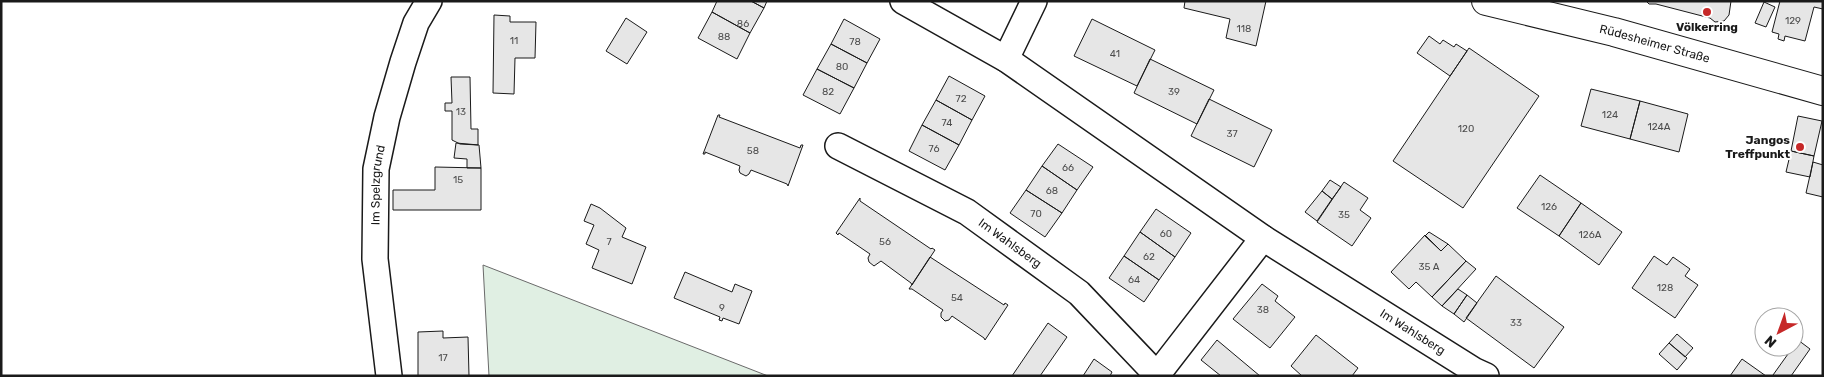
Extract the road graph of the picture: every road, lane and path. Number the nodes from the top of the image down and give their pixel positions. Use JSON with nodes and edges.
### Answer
{"nodes":[{"id":1,"x":429,"y":1,"type":"edge"},
{"id":2,"x":903,"y":1,"type":"edge"},
{"id":3,"x":1034,"y":1,"type":"edge"},
{"id":4,"x":1486,"y":1,"type":"edge"},
{"id":5,"x":1006,"y":58,"type":"junction"},
{"id":6,"x":1823,"y":91,"type":"edge"},
{"id":7,"x":838,"y":146,"type":"dead end"},
{"id":8,"x":1263,"y":238,"type":"junction"},
{"id":9,"x":1158,"y":375,"type":"edge"},
{"id":10,"x":389,"y":376,"type":"edge"},
{"id":11,"x":1486,"y":376,"type":"edge"}],
"edges":[{"from":1,"to":10,"type":"street","name":"Im Spelzgrund"},
{"from":2,"to":5,"type":"street","name":"Im Wahlsberg"},
{"from":3,"to":5,"type":"street"},
{"from":4,"to":6,"type":"street","name":"Rüdesheimer Straße"},
{"from":5,"to":8,"type":"street","name":"Im Wahlsberg"},
{"from":7,"to":9,"type":"street","name":"Im Wahlsberg"},
{"from":8,"to":9,"type":"street","name":"Im Wahlsberg"},
{"from":8,"to":11,"type":"street","name":"Im Wahlsberg"}]}
